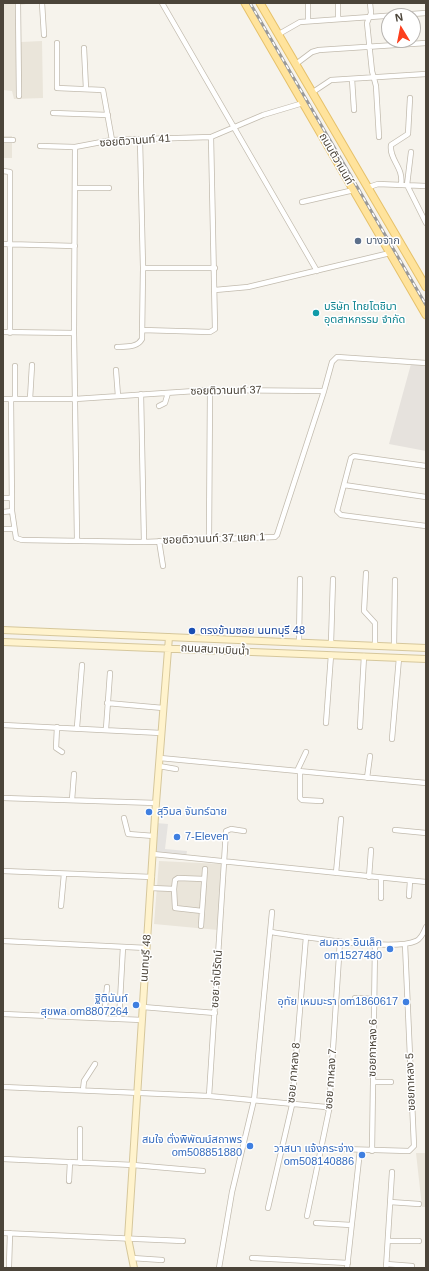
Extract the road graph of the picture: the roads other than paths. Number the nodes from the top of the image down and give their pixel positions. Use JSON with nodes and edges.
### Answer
{"nodes":[{"id":1,"x":18,"y":3,"type":"edge"},
{"id":2,"x":42,"y":3,"type":"edge"},
{"id":3,"x":162,"y":3,"type":"edge"},
{"id":4,"x":245,"y":3,"type":"edge"},
{"id":5,"x":260,"y":3,"type":"edge"},
{"id":6,"x":308,"y":3,"type":"edge"},
{"id":7,"x":338,"y":3,"type":"edge"},
{"id":8,"x":370,"y":3,"type":"edge"},
{"id":9,"x":426,"y":12,"type":"edge"},
{"id":10,"x":369,"y":17,"type":"junction"},
{"id":11,"x":338,"y":19,"type":"junction"},
{"id":12,"x":308,"y":21,"type":"junction"},
{"id":13,"x":278,"y":34,"type":"junction"},
{"id":14,"x":44,"y":35,"type":"dead end"},
{"id":15,"x":57,"y":43,"type":"dead end"},
{"id":16,"x":426,"y":43,"type":"edge"},
{"id":17,"x":84,"y":48,"type":"dead end"},
{"id":18,"x":370,"y":48,"type":"junction"},
{"id":19,"x":296,"y":64,"type":"junction"},
{"id":20,"x":426,"y":74,"type":"edge"},
{"id":21,"x":375,"y":78,"type":"junction"},
{"id":22,"x":352,"y":79,"type":"junction"},
{"id":23,"x":86,"y":89,"type":"junction"},
{"id":24,"x":313,"y":92,"type":"junction"},
{"id":25,"x":19,"y":96,"type":"dead end"},
{"id":26,"x":410,"y":98,"type":"dead end"},
{"id":27,"x":302,"y":103,"type":"junction"},
{"id":28,"x":354,"y":110,"type":"dead end"},
{"id":29,"x":53,"y":113,"type":"dead end"},
{"id":30,"x":108,"y":115,"type":"junction"},
{"id":31,"x":234,"y":126,"type":"junction"},
{"id":32,"x":211,"y":137,"type":"junction"},
{"id":33,"x":379,"y":137,"type":"dead end"},
{"id":34,"x":3,"y":140,"type":"edge"},
{"id":35,"x":13,"y":140,"type":"dead end"},
{"id":36,"x":112,"y":140,"type":"junction"},
{"id":37,"x":140,"y":140,"type":"junction"},
{"id":38,"x":40,"y":146,"type":"dead end"},
{"id":39,"x":75,"y":147,"type":"junction"},
{"id":40,"x":411,"y":152,"type":"dead end"},
{"id":41,"x":3,"y":171,"type":"edge"},
{"id":42,"x":400,"y":185,"type":"junction"},
{"id":43,"x":407,"y":185,"type":"junction"},
{"id":44,"x":426,"y":186,"type":"edge"},
{"id":45,"x":369,"y":187,"type":"junction"},
{"id":46,"x":75,"y":188,"type":"junction"},
{"id":47,"x":109,"y":188,"type":"dead end"},
{"id":48,"x":354,"y":190,"type":"junction"},
{"id":49,"x":302,"y":202,"type":"dead end"},
{"id":50,"x":426,"y":223,"type":"edge"},
{"id":51,"x":3,"y":244,"type":"edge"},
{"id":52,"x":10,"y":244,"type":"junction"},
{"id":53,"x":76,"y":246,"type":"junction"},
{"id":54,"x":390,"y":253,"type":"junction"},
{"id":55,"x":143,"y":268,"type":"junction"},
{"id":56,"x":215,"y":268,"type":"junction"},
{"id":57,"x":317,"y":271,"type":"junction"},
{"id":58,"x":424,"y":279,"type":"edge"},
{"id":59,"x":426,"y":287,"type":"edge"},
{"id":60,"x":215,"y":290,"type":"junction"},
{"id":61,"x":426,"y":315,"type":"edge"},
{"id":62,"x":142,"y":330,"type":"junction"},
{"id":63,"x":3,"y":332,"type":"edge"},
{"id":64,"x":10,"y":333,"type":"junction"},
{"id":65,"x":74,"y":333,"type":"junction"},
{"id":66,"x":117,"y":347,"type":"dead end"},
{"id":67,"x":426,"y":363,"type":"edge"},
{"id":68,"x":32,"y":365,"type":"dead end"},
{"id":69,"x":15,"y":366,"type":"dead end"},
{"id":70,"x":116,"y":370,"type":"dead end"},
{"id":71,"x":210,"y":390,"type":"junction"},
{"id":72,"x":324,"y":390,"type":"junction"},
{"id":73,"x":168,"y":393,"type":"junction"},
{"id":74,"x":141,"y":394,"type":"junction"},
{"id":75,"x":118,"y":396,"type":"junction"},
{"id":76,"x":3,"y":399,"type":"edge"},
{"id":77,"x":13,"y":399,"type":"junction"},
{"id":78,"x":30,"y":399,"type":"junction"},
{"id":79,"x":75,"y":399,"type":"junction"},
{"id":80,"x":159,"y":406,"type":"dead end"},
{"id":81,"x":426,"y":466,"type":"edge"},
{"id":82,"x":344,"y":485,"type":"junction"},
{"id":83,"x":426,"y":497,"type":"edge"},
{"id":84,"x":3,"y":498,"type":"edge"},
{"id":85,"x":12,"y":498,"type":"junction"},
{"id":86,"x":3,"y":512,"type":"edge"},
{"id":87,"x":12,"y":512,"type":"junction"},
{"id":88,"x":426,"y":526,"type":"edge"},
{"id":89,"x":3,"y":529,"type":"edge"},
{"id":90,"x":13,"y":529,"type":"junction"},
{"id":91,"x":77,"y":540,"type":"junction"},
{"id":92,"x":209,"y":540,"type":"junction"},
{"id":93,"x":159,"y":541,"type":"junction"},
{"id":94,"x":144,"y":542,"type":"junction"},
{"id":95,"x":163,"y":566,"type":"dead end"},
{"id":96,"x":366,"y":572,"type":"dead end"},
{"id":97,"x":300,"y":579,"type":"dead end"},
{"id":98,"x":333,"y":579,"type":"dead end"},
{"id":99,"x":395,"y":580,"type":"dead end"},
{"id":100,"x":3,"y":630,"type":"edge"},
{"id":101,"x":169,"y":637,"type":"junction"},
{"id":102,"x":299,"y":641,"type":"junction"},
{"id":103,"x":3,"y":642,"type":"edge"},
{"id":104,"x":331,"y":643,"type":"junction"},
{"id":105,"x":375,"y":645,"type":"junction"},
{"id":106,"x":394,"y":646,"type":"junction"},
{"id":107,"x":168,"y":648,"type":"junction"},
{"id":108,"x":426,"y":648,"type":"edge"},
{"id":109,"x":331,"y":655,"type":"junction"},
{"id":110,"x":364,"y":656,"type":"junction"},
{"id":111,"x":399,"y":658,"type":"junction"},
{"id":112,"x":426,"y":659,"type":"edge"},
{"id":113,"x":82,"y":665,"type":"dead end"},
{"id":114,"x":110,"y":672,"type":"dead end"},
{"id":115,"x":107,"y":703,"type":"junction"},
{"id":116,"x":164,"y":708,"type":"junction"},
{"id":117,"x":326,"y":722,"type":"dead end"},
{"id":118,"x":3,"y":724,"type":"edge"},
{"id":119,"x":57,"y":727,"type":"junction"},
{"id":120,"x":77,"y":727,"type":"junction"},
{"id":121,"x":360,"y":727,"type":"dead end"},
{"id":122,"x":106,"y":729,"type":"junction"},
{"id":123,"x":161,"y":733,"type":"junction"},
{"id":124,"x":392,"y":739,"type":"dead end"},
{"id":125,"x":62,"y":752,"type":"dead end"},
{"id":126,"x":306,"y":752,"type":"dead end"},
{"id":127,"x":370,"y":756,"type":"dead end"},
{"id":128,"x":160,"y":758,"type":"junction"},
{"id":129,"x":159,"y":766,"type":"junction"},
{"id":130,"x":176,"y":769,"type":"dead end"},
{"id":131,"x":299,"y":771,"type":"junction"},
{"id":132,"x":74,"y":774,"type":"dead end"},
{"id":133,"x":367,"y":778,"type":"junction"},
{"id":134,"x":426,"y":783,"type":"edge"},
{"id":135,"x":3,"y":798,"type":"edge"},
{"id":136,"x":72,"y":800,"type":"junction"},
{"id":137,"x":321,"y":801,"type":"dead end"},
{"id":138,"x":156,"y":803,"type":"junction"},
{"id":139,"x":124,"y":818,"type":"dead end"},
{"id":140,"x":341,"y":818,"type":"dead end"},
{"id":141,"x":395,"y":830,"type":"dead end"},
{"id":142,"x":244,"y":831,"type":"dead end"},
{"id":143,"x":426,"y":833,"type":"edge"},
{"id":144,"x":154,"y":836,"type":"junction"},
{"id":145,"x":371,"y":850,"type":"dead end"},
{"id":146,"x":154,"y":854,"type":"junction"},
{"id":147,"x":225,"y":862,"type":"junction"},
{"id":148,"x":205,"y":869,"type":"dead end"},
{"id":149,"x":3,"y":871,"type":"edge"},
{"id":150,"x":336,"y":873,"type":"junction"},
{"id":151,"x":64,"y":874,"type":"junction"},
{"id":152,"x":369,"y":876,"type":"junction"},
{"id":153,"x":152,"y":877,"type":"junction"},
{"id":154,"x":381,"y":878,"type":"junction"},
{"id":155,"x":204,"y":879,"type":"junction"},
{"id":156,"x":410,"y":881,"type":"junction"},
{"id":157,"x":426,"y":882,"type":"edge"},
{"id":158,"x":151,"y":888,"type":"junction"},
{"id":159,"x":174,"y":890,"type":"junction"},
{"id":160,"x":409,"y":896,"type":"dead end"},
{"id":161,"x":382,"y":898,"type":"dead end"},
{"id":162,"x":61,"y":906,"type":"dead end"},
{"id":163,"x":202,"y":911,"type":"junction"},
{"id":164,"x":272,"y":912,"type":"dead end"},
{"id":165,"x":201,"y":926,"type":"dead end"},
{"id":166,"x":426,"y":927,"type":"edge"},
{"id":167,"x":271,"y":932,"type":"junction"},
{"id":168,"x":306,"y":937,"type":"junction"},
{"id":169,"x":3,"y":941,"type":"edge"},
{"id":170,"x":340,"y":941,"type":"junction"},
{"id":171,"x":375,"y":944,"type":"junction"},
{"id":172,"x":405,"y":944,"type":"junction"},
{"id":173,"x":123,"y":947,"type":"junction"},
{"id":174,"x":147,"y":948,"type":"junction"},
{"id":175,"x":107,"y":987,"type":"dead end"},
{"id":176,"x":355,"y":998,"type":"dead end"},
{"id":177,"x":374,"y":999,"type":"junction"},
{"id":178,"x":143,"y":1007,"type":"junction"},
{"id":179,"x":215,"y":1013,"type":"junction"},
{"id":180,"x":3,"y":1014,"type":"edge"},
{"id":181,"x":104,"y":1018,"type":"junction"},
{"id":182,"x":118,"y":1019,"type":"junction"},
{"id":183,"x":142,"y":1020,"type":"junction"},
{"id":184,"x":95,"y":1064,"type":"dead end"},
{"id":185,"x":373,"y":1082,"type":"junction"},
{"id":186,"x":391,"y":1082,"type":"dead end"},
{"id":187,"x":3,"y":1087,"type":"edge"},
{"id":188,"x":83,"y":1090,"type":"junction"},
{"id":189,"x":137,"y":1093,"type":"junction"},
{"id":190,"x":210,"y":1096,"type":"junction"},
{"id":191,"x":254,"y":1100,"type":"junction"},
{"id":192,"x":292,"y":1105,"type":"junction"},
{"id":193,"x":329,"y":1110,"type":"junction"},
{"id":194,"x":80,"y":1129,"type":"dead end"},
{"id":195,"x":341,"y":1149,"type":"dead end"},
{"id":196,"x":360,"y":1150,"type":"junction"},
{"id":197,"x":372,"y":1150,"type":"junction"},
{"id":198,"x":3,"y":1159,"type":"edge"},
{"id":199,"x":70,"y":1162,"type":"junction"},
{"id":200,"x":80,"y":1163,"type":"junction"},
{"id":201,"x":133,"y":1165,"type":"junction"},
{"id":202,"x":203,"y":1171,"type":"dead end"},
{"id":203,"x":392,"y":1172,"type":"dead end"},
{"id":204,"x":69,"y":1181,"type":"dead end"},
{"id":205,"x":390,"y":1202,"type":"junction"},
{"id":206,"x":419,"y":1204,"type":"dead end"},
{"id":207,"x":268,"y":1208,"type":"dead end"},
{"id":208,"x":307,"y":1216,"type":"dead end"},
{"id":209,"x":316,"y":1223,"type":"dead end"},
{"id":210,"x":351,"y":1226,"type":"junction"},
{"id":211,"x":3,"y":1233,"type":"edge"},
{"id":212,"x":10,"y":1233,"type":"junction"},
{"id":213,"x":128,"y":1238,"type":"junction"},
{"id":214,"x":183,"y":1241,"type":"dead end"},
{"id":215,"x":388,"y":1241,"type":"junction"},
{"id":216,"x":419,"y":1242,"type":"dead end"},
{"id":217,"x":132,"y":1258,"type":"junction"},
{"id":218,"x":252,"y":1258,"type":"dead end"},
{"id":219,"x":162,"y":1260,"type":"dead end"},
{"id":220,"x":348,"y":1265,"type":"edge"},
{"id":221,"x":9,"y":1266,"type":"dead end"},
{"id":222,"x":386,"y":1266,"type":"edge"},
{"id":223,"x":412,"y":1266,"type":"dead end"},
{"id":224,"x":134,"y":1268,"type":"edge"},
{"id":225,"x":219,"y":1268,"type":"edge"}],
"edges":[{"from":1,"to":25,"type":"street"},
{"from":2,"to":14,"type":"street"},
{"from":3,"to":31,"type":"street"},
{"from":4,"to":27,"type":"main road","name":"ถนนติวานนท์"},
{"from":5,"to":13,"type":"main road","name":"ถนนติวานนท์"},
{"from":6,"to":12,"type":"street"},
{"from":7,"to":11,"type":"street"},
{"from":8,"to":10,"type":"street"},
{"from":9,"to":10,"type":"street"},
{"from":10,"to":11,"type":"street"},
{"from":10,"to":18,"type":"street"},
{"from":11,"to":12,"type":"street"},
{"from":12,"to":13,"type":"street"},
{"from":13,"to":19,"type":"main road","name":"ถนนติวานนท์"},
{"from":15,"to":23,"type":"street"},
{"from":16,"to":18,"type":"street"},
{"from":17,"to":23,"type":"street"},
{"from":18,"to":19,"type":"street"},
{"from":18,"to":21,"type":"street"},
{"from":19,"to":24,"type":"main road","name":"ถนนติวานนท์"},
{"from":20,"to":21,"type":"street"},
{"from":21,"to":22,"type":"street"},
{"from":21,"to":33,"type":"street"},
{"from":22,"to":24,"type":"street"},
{"from":22,"to":28,"type":"street"},
{"from":23,"to":30,"type":"street"},
{"from":24,"to":45,"type":"main road","name":"ถนนติวานนท์"},
{"from":26,"to":42,"type":"street"},
{"from":27,"to":31,"type":"street","name":"ซอยติวานนท์ 41"},
{"from":27,"to":48,"type":"main road","name":"ถนนติวานนท์"},
{"from":29,"to":30,"type":"street"},
{"from":30,"to":36,"type":"street"},
{"from":31,"to":32,"type":"street","name":"ซอยติวานนท์ 41"},
{"from":31,"to":57,"type":"street"},
{"from":32,"to":37,"type":"street","name":"ซอยติวานนท์ 41"},
{"from":32,"to":56,"type":"street"},
{"from":34,"to":35,"type":"street"},
{"from":36,"to":37,"type":"street","name":"ซอยติวานนท์ 41"},
{"from":36,"to":39,"type":"street","name":"ซอยติวานนท์ 41"},
{"from":37,"to":55,"type":"street"},
{"from":38,"to":39,"type":"street","name":"ซอยติวานนท์ 41"},
{"from":39,"to":46,"type":"street"},
{"from":40,"to":43,"type":"street"},
{"from":41,"to":52,"type":"street"},
{"from":42,"to":43,"type":"street"},
{"from":42,"to":45,"type":"street"},
{"from":43,"to":44,"type":"street"},
{"from":43,"to":50,"type":"street"},
{"from":45,"to":58,"type":"main road","name":"ถนนติวานนท์"},
{"from":46,"to":47,"type":"street"},
{"from":46,"to":53,"type":"street"},
{"from":48,"to":49,"type":"street"},
{"from":48,"to":54,"type":"main road","name":"ถนนติวานนท์"},
{"from":51,"to":52,"type":"street"},
{"from":52,"to":53,"type":"street"},
{"from":52,"to":64,"type":"street"},
{"from":53,"to":65,"type":"street"},
{"from":54,"to":57,"type":"street"},
{"from":54,"to":61,"type":"main road","name":"ถนนติวานนท์"},
{"from":55,"to":56,"type":"street"},
{"from":55,"to":62,"type":"street"},
{"from":56,"to":60,"type":"street"},
{"from":57,"to":60,"type":"street"},
{"from":58,"to":59,"type":"main road","name":"ถนนติวานนท์"},
{"from":60,"to":62,"type":"street"},
{"from":62,"to":66,"type":"street"},
{"from":63,"to":64,"type":"street"},
{"from":64,"to":65,"type":"street"},
{"from":65,"to":79,"type":"street"},
{"from":67,"to":72,"type":"street"},
{"from":68,"to":78,"type":"street"},
{"from":69,"to":77,"type":"street"},
{"from":70,"to":75,"type":"street"},
{"from":71,"to":72,"type":"street","name":"ซอยติวานนท์ 37"},
{"from":71,"to":73,"type":"street","name":"ซอยติวานนท์ 37"},
{"from":71,"to":92,"type":"street"},
{"from":72,"to":92,"type":"street","name":"ซอยติวานนท์ 37 แยก 1"},
{"from":73,"to":74,"type":"street","name":"ซอยติวานนท์ 37"},
{"from":73,"to":80,"type":"street"},
{"from":74,"to":75,"type":"street","name":"ซอยติวานนท์ 37"},
{"from":74,"to":94,"type":"street"},
{"from":75,"to":79,"type":"street","name":"ซอยติวานนท์ 37"},
{"from":76,"to":77,"type":"street","name":"ซอยติวานนท์ 37"},
{"from":77,"to":78,"type":"street","name":"ซอยติวานนท์ 37"},
{"from":77,"to":85,"type":"street"},
{"from":78,"to":79,"type":"street","name":"ซอยติวานนท์ 37"},
{"from":79,"to":91,"type":"street"},
{"from":81,"to":82,"type":"street"},
{"from":82,"to":83,"type":"street"},
{"from":82,"to":88,"type":"street"},
{"from":84,"to":85,"type":"street"},
{"from":85,"to":87,"type":"street"},
{"from":86,"to":87,"type":"street"},
{"from":87,"to":90,"type":"street"},
{"from":89,"to":90,"type":"street"},
{"from":90,"to":91,"type":"street","name":"ซอยติวานนท์ 37 แยก 1"},
{"from":91,"to":94,"type":"street","name":"ซอยติวานนท์ 37 แยก 1"},
{"from":92,"to":93,"type":"street","name":"ซอยติวานนท์ 37 แยก 1"},
{"from":93,"to":94,"type":"street","name":"ซอยติวานนท์ 37 แยก 1"},
{"from":93,"to":95,"type":"street"},
{"from":96,"to":105,"type":"street"},
{"from":97,"to":102,"type":"street"},
{"from":98,"to":104,"type":"street"},
{"from":99,"to":106,"type":"street"},
{"from":100,"to":101,"type":"main road","name":"ถนนสนามบินน้ำ"},
{"from":101,"to":102,"type":"main road","name":"ถนนสนามบินน้ำ"},
{"from":101,"to":107,"type":"main road","name":"นนทบุรี 48"},
{"from":102,"to":104,"type":"main road","name":"ถนนสนามบินน้ำ"},
{"from":103,"to":107,"type":"main road","name":"ถนนสนามบินน้ำ"},
{"from":104,"to":105,"type":"main road","name":"ถนนสนามบินน้ำ"},
{"from":105,"to":106,"type":"main road","name":"ถนนสนามบินน้ำ"},
{"from":106,"to":108,"type":"main road","name":"ถนนสนามบินน้ำ"},
{"from":107,"to":109,"type":"main road","name":"ถนนสนามบินน้ำ"},
{"from":107,"to":116,"type":"main road","name":"นนทบุรี 48"},
{"from":109,"to":110,"type":"main road","name":"ถนนสนามบินน้ำ"},
{"from":109,"to":117,"type":"street"},
{"from":110,"to":111,"type":"main road","name":"ถนนสนามบินน้ำ"},
{"from":110,"to":121,"type":"street"},
{"from":111,"to":112,"type":"main road","name":"ถนนสนามบินน้ำ"},
{"from":111,"to":124,"type":"street"},
{"from":113,"to":120,"type":"street"},
{"from":114,"to":115,"type":"street"},
{"from":115,"to":116,"type":"street"},
{"from":115,"to":122,"type":"street"},
{"from":116,"to":123,"type":"main road","name":"นนทบุรี 48"},
{"from":118,"to":119,"type":"street"},
{"from":119,"to":120,"type":"street"},
{"from":119,"to":125,"type":"street"},
{"from":120,"to":122,"type":"street"},
{"from":122,"to":123,"type":"street"},
{"from":123,"to":128,"type":"main road","name":"นนทบุรี 48"},
{"from":126,"to":131,"type":"street"},
{"from":127,"to":133,"type":"street"},
{"from":128,"to":129,"type":"main road","name":"นนทบุรี 48"},
{"from":128,"to":131,"type":"street"},
{"from":129,"to":130,"type":"street"},
{"from":129,"to":138,"type":"main road","name":"นนทบุรี 48"},
{"from":131,"to":133,"type":"street"},
{"from":131,"to":137,"type":"street"},
{"from":132,"to":136,"type":"street"},
{"from":133,"to":134,"type":"street"},
{"from":135,"to":136,"type":"street"},
{"from":136,"to":138,"type":"street"},
{"from":138,"to":144,"type":"main road","name":"นนทบุรี 48"},
{"from":139,"to":144,"type":"street"},
{"from":140,"to":150,"type":"street"},
{"from":141,"to":143,"type":"street"},
{"from":142,"to":147,"type":"street","name":"ซอย จ่าปิรัตน์"},
{"from":144,"to":146,"type":"main road","name":"นนทบุรี 48"},
{"from":145,"to":152,"type":"street"},
{"from":146,"to":147,"type":"street"},
{"from":146,"to":153,"type":"main road","name":"นนทบุรี 48"},
{"from":147,"to":150,"type":"street"},
{"from":147,"to":179,"type":"street","name":"ซอย จ่าปิรัตน์"},
{"from":148,"to":155,"type":"street"},
{"from":149,"to":151,"type":"street"},
{"from":150,"to":152,"type":"street"},
{"from":151,"to":153,"type":"street"},
{"from":151,"to":162,"type":"street"},
{"from":152,"to":154,"type":"street"},
{"from":153,"to":158,"type":"main road","name":"นนทบุรี 48"},
{"from":154,"to":156,"type":"street"},
{"from":154,"to":161,"type":"street"},
{"from":155,"to":159,"type":"street"},
{"from":155,"to":163,"type":"street"},
{"from":156,"to":157,"type":"street"},
{"from":156,"to":160,"type":"street"},
{"from":158,"to":159,"type":"street"},
{"from":158,"to":174,"type":"main road","name":"นนทบุรี 48"},
{"from":159,"to":163,"type":"street"},
{"from":163,"to":165,"type":"street"},
{"from":164,"to":167,"type":"street"},
{"from":166,"to":172,"type":"street"},
{"from":167,"to":168,"type":"street"},
{"from":167,"to":191,"type":"street"},
{"from":168,"to":170,"type":"street"},
{"from":168,"to":192,"type":"street","name":"ซอย กาหลง 8"},
{"from":169,"to":173,"type":"street"},
{"from":170,"to":171,"type":"street"},
{"from":170,"to":193,"type":"street","name":"ซอย กาหลง 7"},
{"from":171,"to":172,"type":"street"},
{"from":171,"to":177,"type":"street","name":"ซอยกาหลง 6"},
{"from":172,"to":197,"type":"street","name":"ซอยกาหลง 5"},
{"from":173,"to":174,"type":"street"},
{"from":173,"to":182,"type":"street"},
{"from":174,"to":178,"type":"main road","name":"นนทบุรี 48"},
{"from":175,"to":181,"type":"street"},
{"from":176,"to":177,"type":"street"},
{"from":177,"to":185,"type":"street","name":"ซอยกาหลง 6"},
{"from":178,"to":179,"type":"street"},
{"from":178,"to":183,"type":"main road","name":"นนทบุรี 48"},
{"from":179,"to":190,"type":"street","name":"ซอย จ่าปิรัตน์"},
{"from":180,"to":181,"type":"street"},
{"from":181,"to":182,"type":"street"},
{"from":182,"to":183,"type":"street"},
{"from":183,"to":189,"type":"main road","name":"นนทบุรี 48"},
{"from":184,"to":188,"type":"street"},
{"from":185,"to":186,"type":"street"},
{"from":185,"to":197,"type":"street","name":"ซอยกาหลง 6"},
{"from":187,"to":188,"type":"street"},
{"from":188,"to":189,"type":"street"},
{"from":189,"to":190,"type":"street"},
{"from":189,"to":201,"type":"main road","name":"นนทบุรี 48"},
{"from":190,"to":191,"type":"street"},
{"from":191,"to":192,"type":"street"},
{"from":191,"to":225,"type":"street"},
{"from":192,"to":193,"type":"street"},
{"from":192,"to":207,"type":"street","name":"ซอย กาหลง 8"},
{"from":193,"to":208,"type":"street","name":"ซอย กาหลง 7"},
{"from":194,"to":200,"type":"street"},
{"from":195,"to":196,"type":"street","name":"ซอยกาหลง 5"},
{"from":196,"to":197,"type":"street","name":"ซอยกาหลง 5"},
{"from":196,"to":210,"type":"street"},
{"from":198,"to":199,"type":"street"},
{"from":199,"to":200,"type":"street"},
{"from":199,"to":204,"type":"street"},
{"from":200,"to":201,"type":"street"},
{"from":201,"to":202,"type":"street"},
{"from":201,"to":213,"type":"main road","name":"นนทบุรี 48"},
{"from":203,"to":205,"type":"street"},
{"from":205,"to":206,"type":"street"},
{"from":205,"to":215,"type":"street"},
{"from":209,"to":210,"type":"street"},
{"from":210,"to":220,"type":"street"},
{"from":211,"to":212,"type":"street"},
{"from":212,"to":213,"type":"street"},
{"from":212,"to":221,"type":"street"},
{"from":213,"to":214,"type":"street"},
{"from":213,"to":217,"type":"main road","name":"นนทบุรี 48"},
{"from":215,"to":216,"type":"street"},
{"from":215,"to":222,"type":"street"},
{"from":217,"to":219,"type":"street"},
{"from":217,"to":224,"type":"main road","name":"นนทบุรี 48"},
{"from":218,"to":220,"type":"street"},
{"from":222,"to":223,"type":"street"}]}
